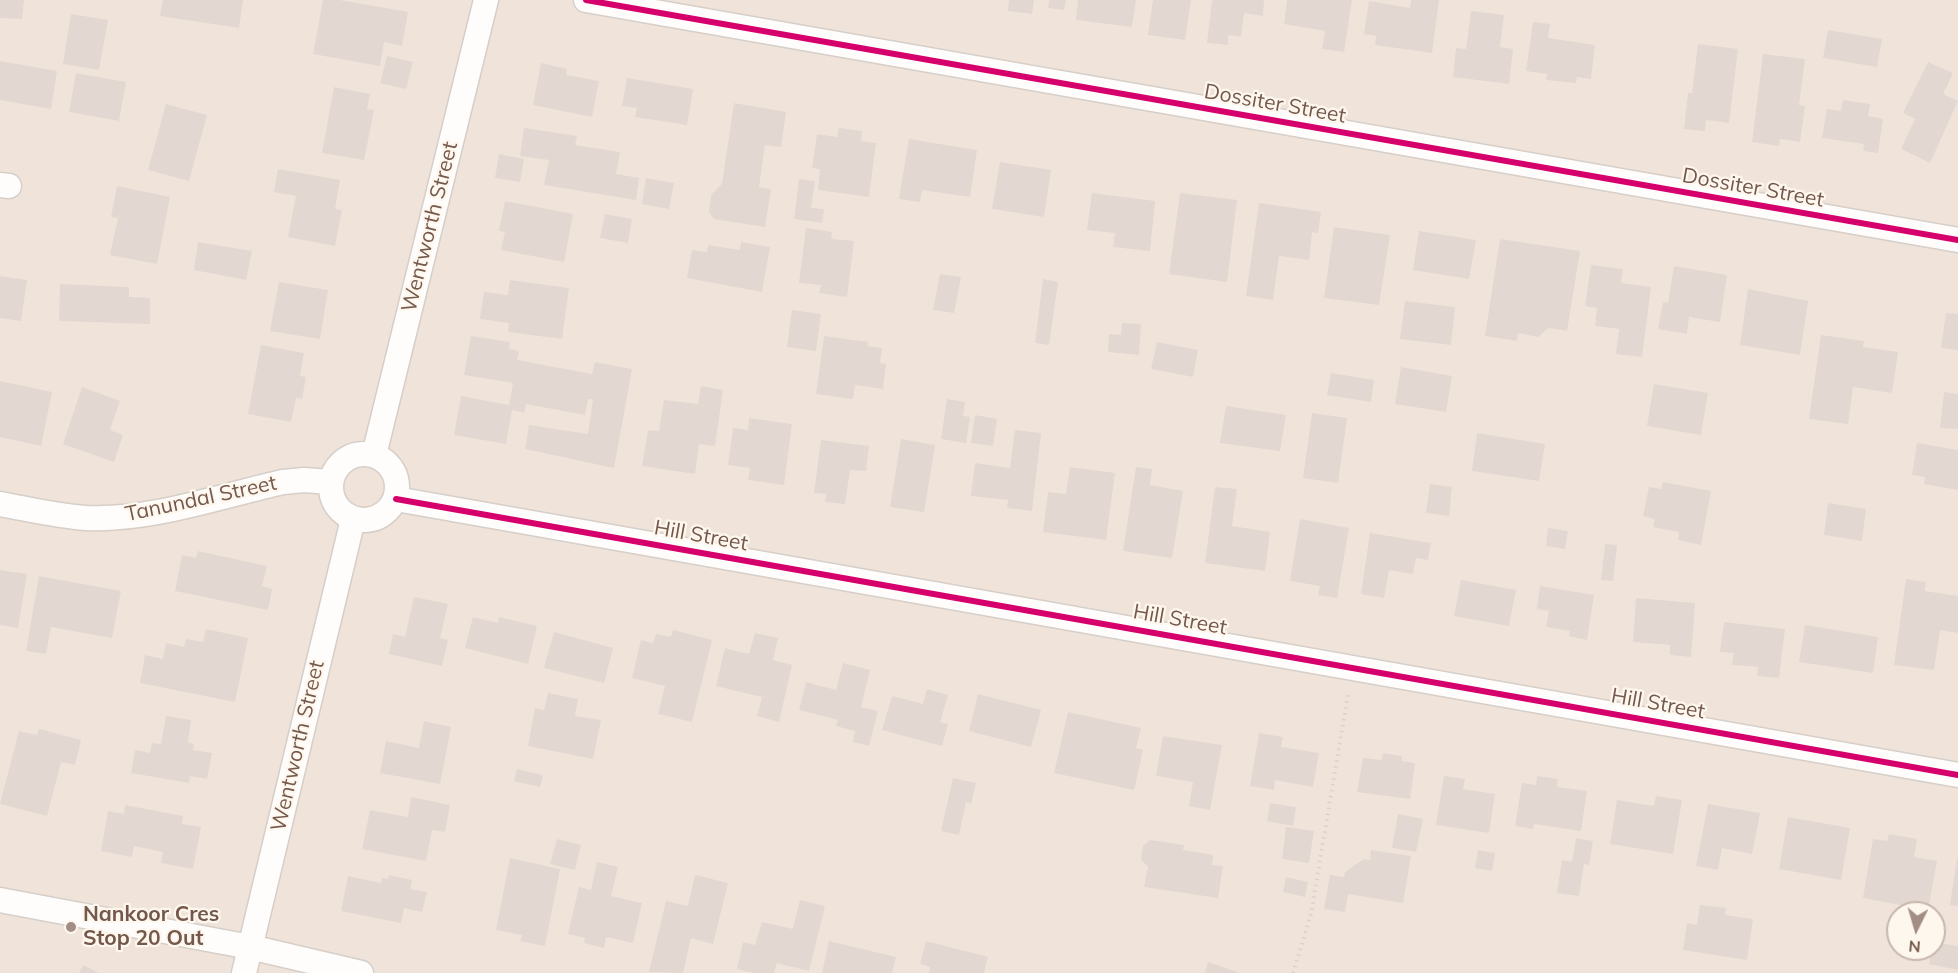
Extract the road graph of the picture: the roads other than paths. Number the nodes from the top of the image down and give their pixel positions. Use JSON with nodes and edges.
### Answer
{"nodes":[{"id":1,"x":486,"y":0,"type":"edge"},
{"id":2,"x":586,"y":0,"type":"edge"},
{"id":3,"x":1958,"y":240,"type":"edge"},
{"id":4,"x":374,"y":455,"type":"junction"},
{"id":5,"x":332,"y":482,"type":"junction"},
{"id":6,"x":396,"y":499,"type":"junction"},
{"id":7,"x":0,"y":504,"type":"edge"},
{"id":8,"x":353,"y":519,"type":"junction"},
{"id":9,"x":1958,"y":775,"type":"edge"},
{"id":10,"x":0,"y":900,"type":"edge"},
{"id":11,"x":250,"y":946,"type":"junction"},
{"id":12,"x":244,"y":973,"type":"edge"},
{"id":13,"x":361,"y":973,"type":"edge"}],
"edges":[{"from":1,"to":4,"type":"street","name":"Wentworth Street"},
{"from":2,"to":3,"type":"street","name":"Dossiter Street"},
{"from":4,"to":5,"type":"street"},
{"from":4,"to":6,"type":"street"},
{"from":5,"to":7,"type":"street","name":"Tanundal Street"},
{"from":5,"to":8,"type":"street"},
{"from":6,"to":8,"type":"street"},
{"from":6,"to":9,"type":"street","name":"Hill Street"},
{"from":8,"to":11,"type":"street","name":"Wentworth Street"},
{"from":10,"to":11,"type":"street"},
{"from":11,"to":12,"type":"street","name":"Wentworth Street"},
{"from":11,"to":13,"type":"street"}]}
